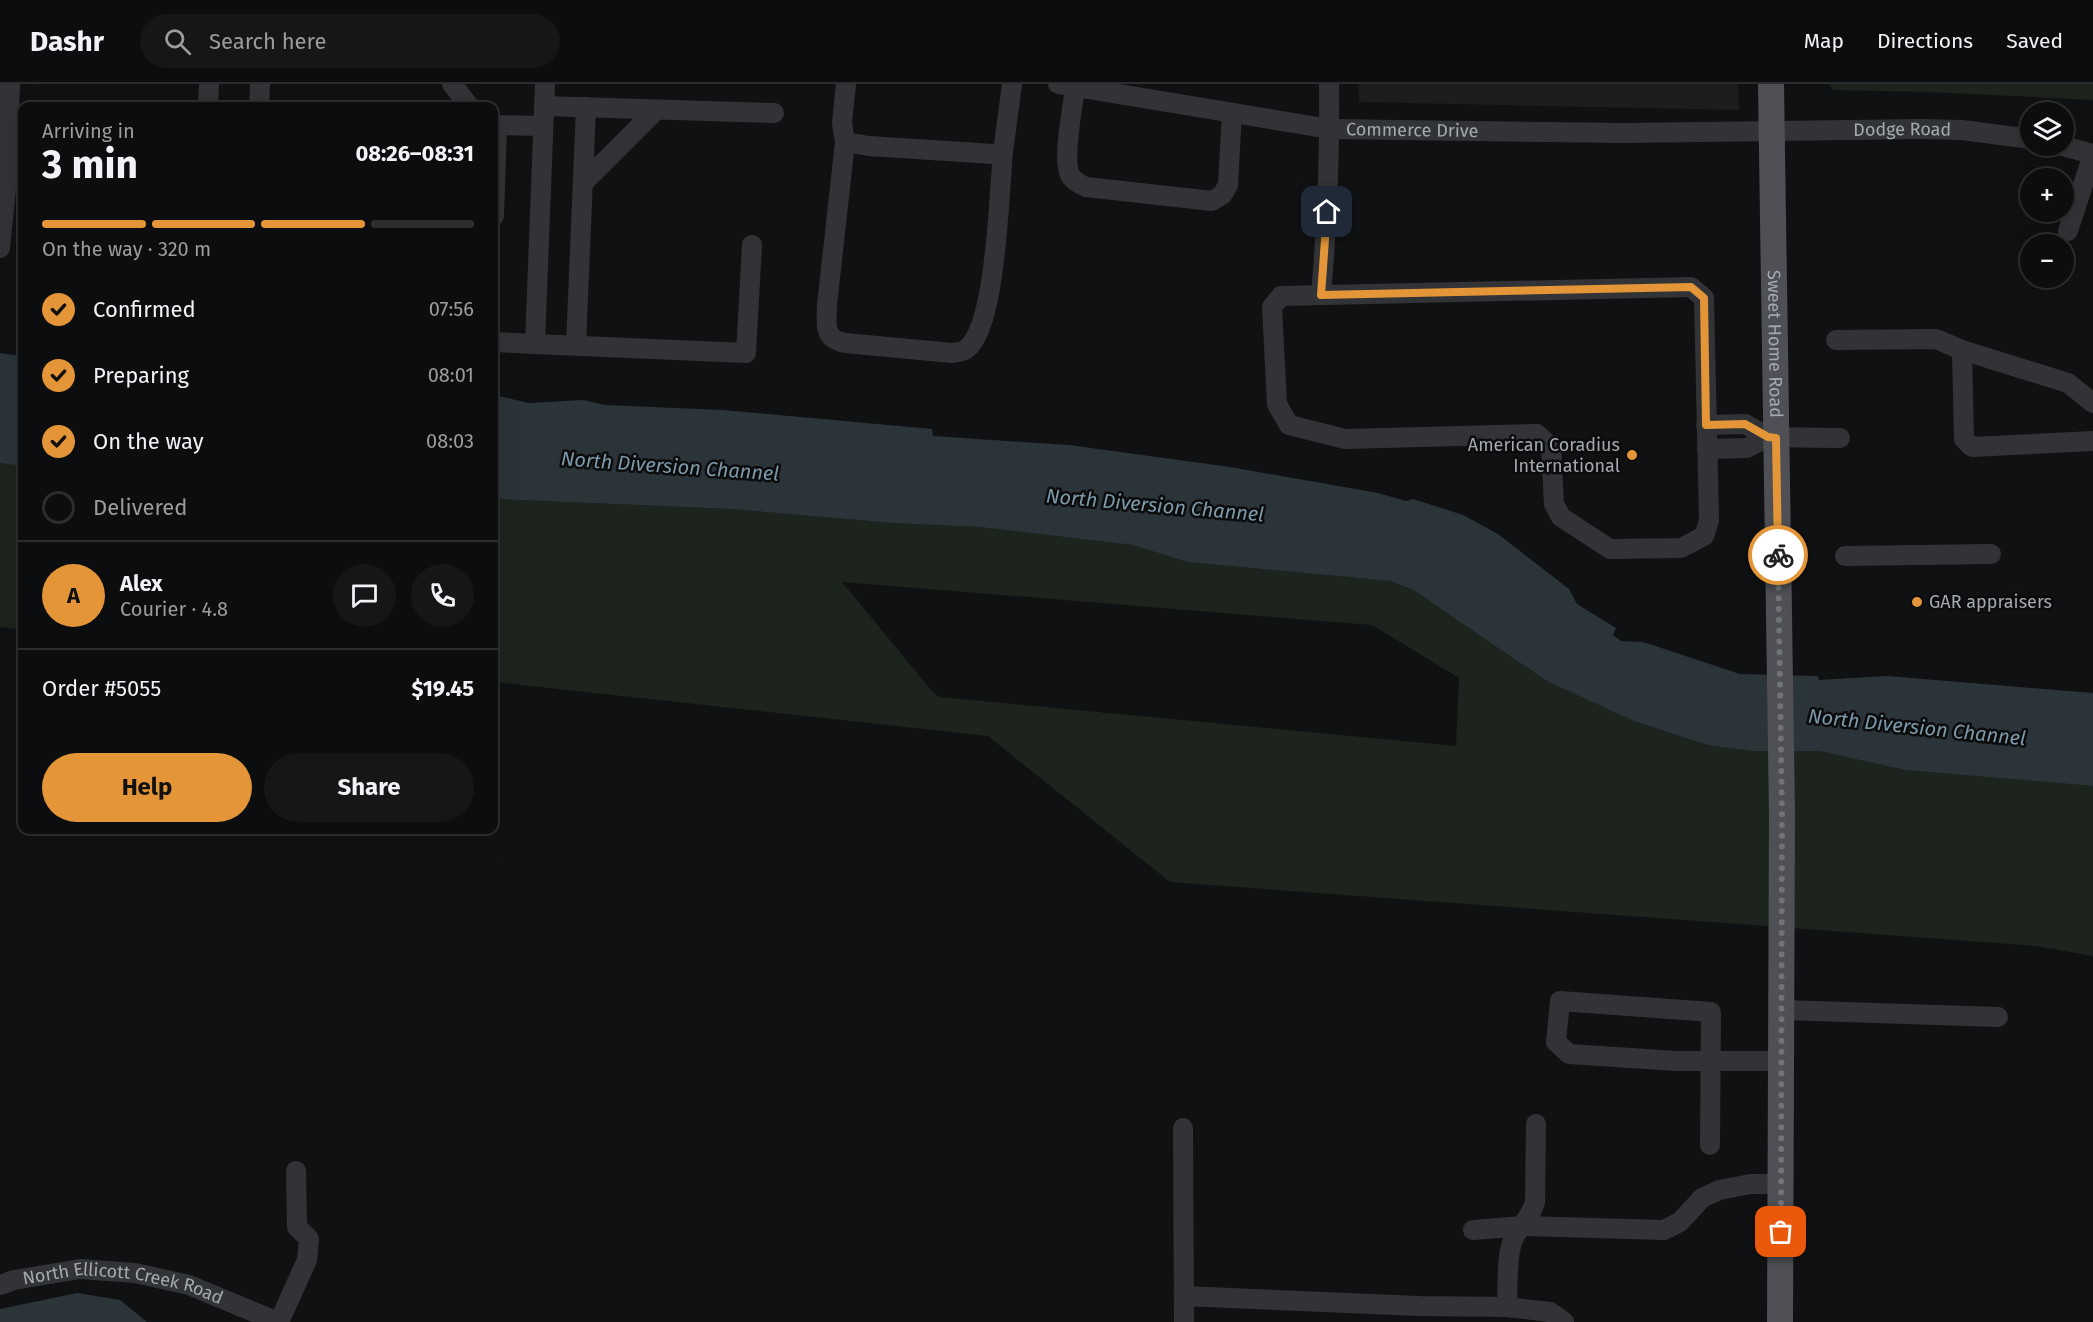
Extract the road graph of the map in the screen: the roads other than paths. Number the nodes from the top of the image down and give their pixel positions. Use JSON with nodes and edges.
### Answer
{"nodes":[{"id":1,"x":10,"y":84,"type":"edge"},
{"id":2,"x":209,"y":84,"type":"edge"},
{"id":3,"x":260,"y":84,"type":"edge"},
{"id":4,"x":452,"y":84,"type":"edge"},
{"id":5,"x":545,"y":84,"type":"edge"},
{"id":6,"x":846,"y":84,"type":"edge"},
{"id":7,"x":1012,"y":84,"type":"edge"},
{"id":8,"x":1329,"y":84,"type":"edge"},
{"id":9,"x":1771,"y":84,"type":"edge"},
{"id":10,"x":1067,"y":86,"type":"edge"},
{"id":11,"x":208,"y":102,"type":"edge"},
{"id":12,"x":259,"y":102,"type":"edge"},
{"id":13,"x":466,"y":102,"type":"edge"},
{"id":14,"x":544,"y":106,"type":"junction"},
{"id":15,"x":586,"y":108,"type":"junction"},
{"id":16,"x":656,"y":110,"type":"junction"},
{"id":17,"x":774,"y":113,"type":"dead end"},
{"id":18,"x":1232,"y":113,"type":"junction"},
{"id":19,"x":498,"y":125,"type":"edge"},
{"id":20,"x":543,"y":126,"type":"junction"},
{"id":21,"x":1330,"y":129,"type":"junction"},
{"id":22,"x":1773,"y":132,"type":"junction"},
{"id":23,"x":2020,"y":138,"type":"edge"},
{"id":24,"x":845,"y":142,"type":"junction"},
{"id":25,"x":2074,"y":149,"type":"edge"},
{"id":26,"x":1003,"y":152,"type":"junction"},
{"id":27,"x":2093,"y":154,"type":"edge"},
{"id":28,"x":583,"y":183,"type":"junction"},
{"id":29,"x":2068,"y":231,"type":"dead end"},
{"id":30,"x":752,"y":245,"type":"dead end"},
{"id":31,"x":0,"y":248,"type":"edge"},
{"id":32,"x":1321,"y":295,"type":"junction"},
{"id":33,"x":1836,"y":340,"type":"dead end"},
{"id":34,"x":498,"y":342,"type":"edge"},
{"id":35,"x":535,"y":344,"type":"junction"},
{"id":36,"x":576,"y":345,"type":"junction"},
{"id":37,"x":1962,"y":350,"type":"junction"},
{"id":38,"x":2093,"y":403,"type":"edge"},
{"id":39,"x":1706,"y":425,"type":"junction"},
{"id":40,"x":1772,"y":438,"type":"junction"},
{"id":41,"x":1840,"y":438,"type":"dead end"},
{"id":42,"x":2093,"y":441,"type":"edge"},
{"id":43,"x":1707,"y":449,"type":"junction"},
{"id":44,"x":1991,"y":554,"type":"dead end"},
{"id":45,"x":1845,"y":556,"type":"dead end"},
{"id":46,"x":1783,"y":1010,"type":"junction"},
{"id":47,"x":1998,"y":1017,"type":"dead end"},
{"id":48,"x":1712,"y":1061,"type":"junction"},
{"id":49,"x":1782,"y":1061,"type":"junction"},
{"id":50,"x":1536,"y":1124,"type":"dead end"},
{"id":51,"x":1183,"y":1128,"type":"dead end"},
{"id":52,"x":1710,"y":1145,"type":"dead end"},
{"id":53,"x":297,"y":1171,"type":"dead end"},
{"id":54,"x":1781,"y":1184,"type":"junction"},
{"id":55,"x":1524,"y":1226,"type":"junction"},
{"id":56,"x":1473,"y":1230,"type":"dead end"},
{"id":57,"x":0,"y":1285,"type":"edge"},
{"id":58,"x":1184,"y":1296,"type":"junction"},
{"id":59,"x":1507,"y":1307,"type":"junction"},
{"id":60,"x":279,"y":1322,"type":"edge"},
{"id":61,"x":1184,"y":1322,"type":"edge"},
{"id":62,"x":1564,"y":1322,"type":"edge"},
{"id":63,"x":1780,"y":1322,"type":"edge"}],
"edges":[{"from":1,"to":31,"type":"street"},
{"from":2,"to":11,"type":"street"},
{"from":3,"to":12,"type":"street"},
{"from":4,"to":13,"type":"street"},
{"from":5,"to":14,"type":"street"},
{"from":6,"to":24,"type":"street"},
{"from":7,"to":26,"type":"street"},
{"from":8,"to":21,"type":"street"},
{"from":9,"to":22,"type":"main road","name":"Sweet Home Road"},
{"from":10,"to":18,"type":"street","name":"Commerce Drive"},
{"from":10,"to":18,"type":"street"},
{"from":14,"to":15,"type":"street"},
{"from":14,"to":20,"type":"street"},
{"from":15,"to":16,"type":"street"},
{"from":15,"to":28,"type":"street"},
{"from":16,"to":17,"type":"street"},
{"from":16,"to":28,"type":"street"},
{"from":18,"to":21,"type":"street","name":"Commerce Drive"},
{"from":19,"to":20,"type":"street"},
{"from":20,"to":35,"type":"street"},
{"from":21,"to":22,"type":"street","name":"Commerce Drive"},
{"from":21,"to":32,"type":"street"},
{"from":22,"to":23,"type":"street","name":"Dodge Road"},
{"from":22,"to":40,"type":"main road","name":"Sweet Home Road"},
{"from":24,"to":26,"type":"street"},
{"from":24,"to":26,"type":"street"},
{"from":25,"to":27,"type":"street"},
{"from":27,"to":29,"type":"street"},
{"from":28,"to":36,"type":"street"},
{"from":30,"to":36,"type":"street"},
{"from":32,"to":39,"type":"street"},
{"from":32,"to":43,"type":"street"},
{"from":33,"to":37,"type":"street"},
{"from":34,"to":35,"type":"street"},
{"from":35,"to":36,"type":"street"},
{"from":37,"to":38,"type":"street"},
{"from":37,"to":42,"type":"street"},
{"from":39,"to":40,"type":"street"},
{"from":39,"to":43,"type":"street"},
{"from":40,"to":41,"type":"street"},
{"from":40,"to":43,"type":"street"},
{"from":40,"to":46,"type":"main road","name":"Sweet Home Road"},
{"from":44,"to":45,"type":"street"},
{"from":46,"to":47,"type":"street"},
{"from":46,"to":49,"type":"main road","name":"Sweet Home Road"},
{"from":48,"to":48,"type":"street"},
{"from":48,"to":49,"type":"street"},
{"from":48,"to":52,"type":"street"},
{"from":49,"to":54,"type":"main road","name":"Sweet Home Road"},
{"from":50,"to":55,"type":"street"},
{"from":51,"to":58,"type":"street"},
{"from":53,"to":60,"type":"street"},
{"from":54,"to":55,"type":"street"},
{"from":54,"to":63,"type":"main road","name":"Sweet Home Road"},
{"from":55,"to":56,"type":"street"},
{"from":55,"to":59,"type":"street"},
{"from":57,"to":60,"type":"street","name":"North Ellicott Creek Road"},
{"from":58,"to":59,"type":"street"},
{"from":58,"to":61,"type":"street"},
{"from":59,"to":62,"type":"street"}]}
